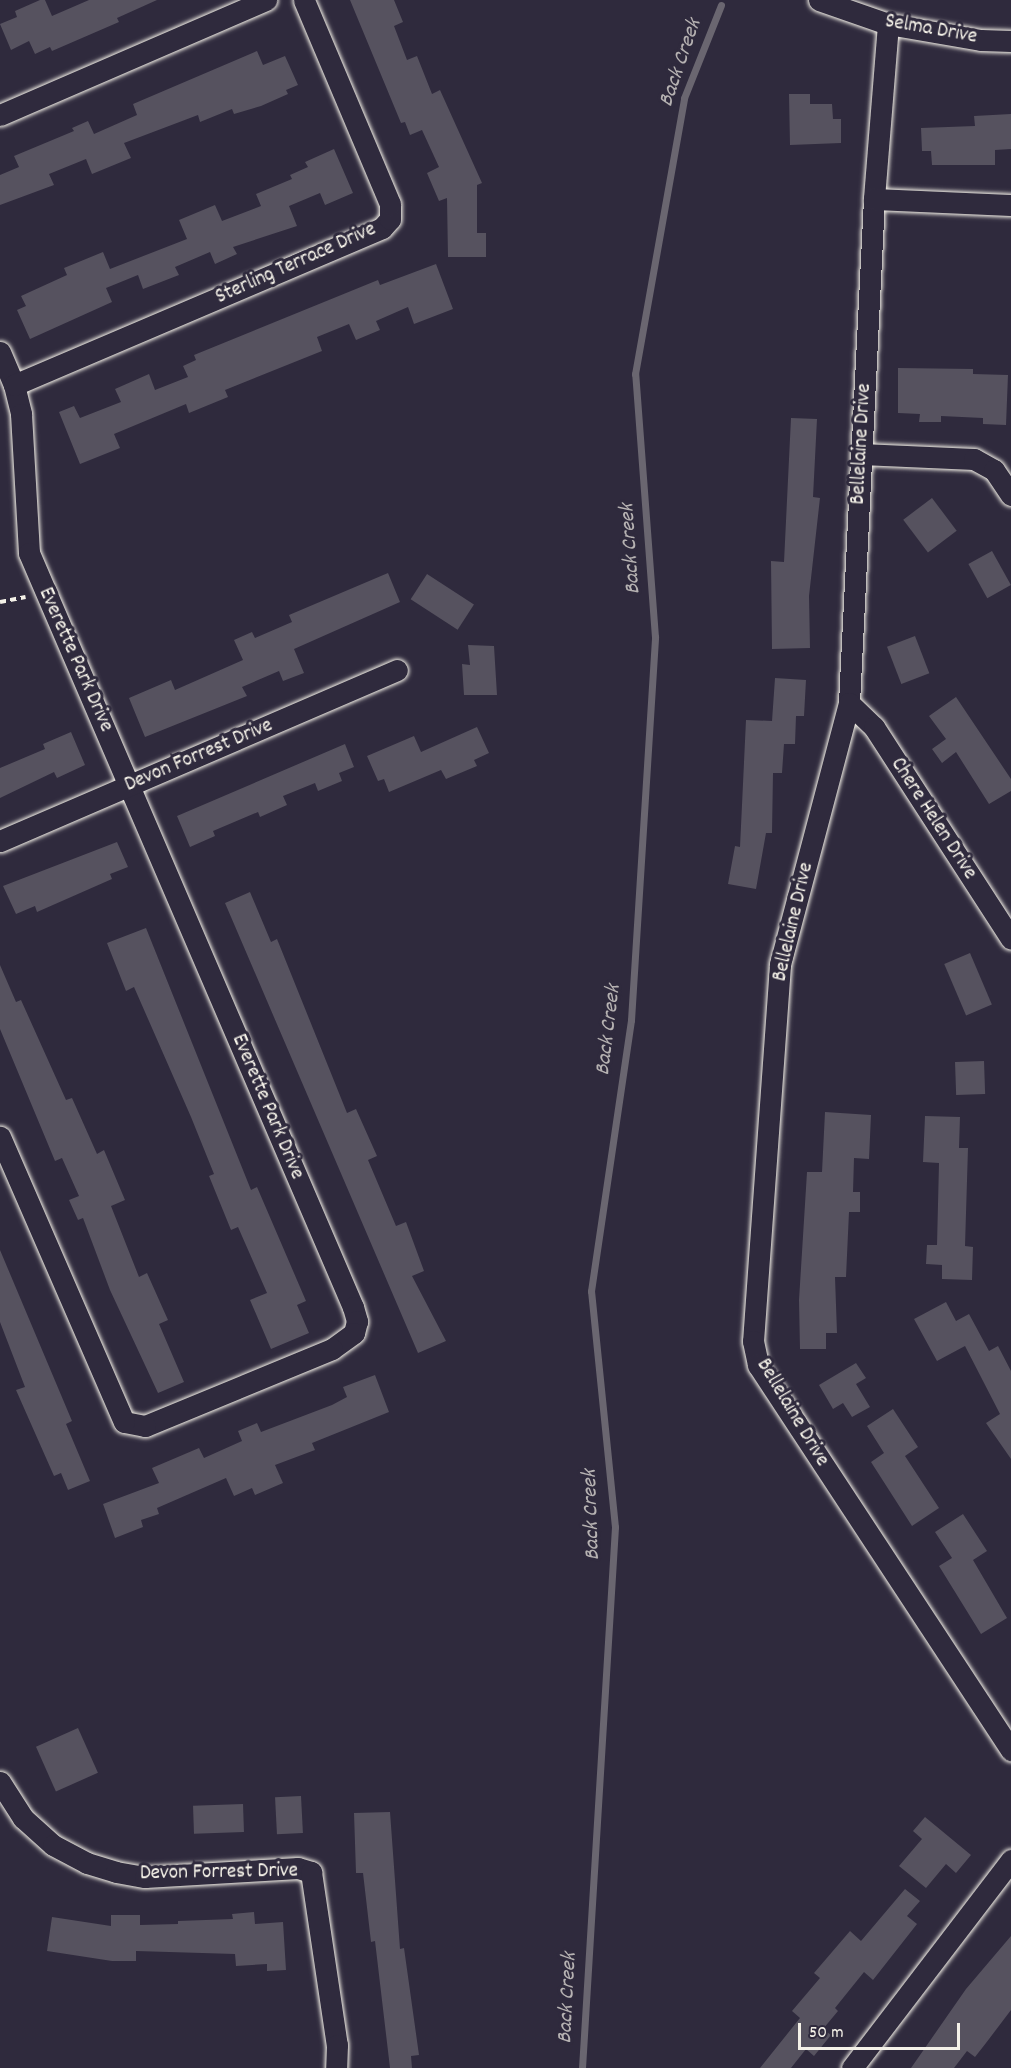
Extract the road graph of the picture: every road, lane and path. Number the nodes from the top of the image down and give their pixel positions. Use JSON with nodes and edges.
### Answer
{"nodes":[{"id":1,"x":266,"y":0,"type":"edge"},
{"id":2,"x":304,"y":0,"type":"edge"},
{"id":3,"x":819,"y":0,"type":"edge"},
{"id":4,"x":888,"y":24,"type":"junction"},
{"id":5,"x":1011,"y":41,"type":"edge"},
{"id":6,"x":0,"y":115,"type":"edge"},
{"id":7,"x":874,"y":199,"type":"junction"},
{"id":8,"x":1011,"y":205,"type":"edge"},
{"id":9,"x":0,"y":352,"type":"edge"},
{"id":10,"x":14,"y":385,"type":"junction"},
{"id":11,"x":861,"y":454,"type":"junction"},
{"id":12,"x":1011,"y":495,"type":"edge"},
{"id":13,"x":397,"y":670,"type":"dead end"},
{"id":14,"x":849,"y":702,"type":"junction"},
{"id":15,"x":130,"y":785,"type":"junction"},
{"id":16,"x":0,"y":841,"type":"edge"},
{"id":17,"x":1011,"y":939,"type":"edge"},
{"id":18,"x":0,"y":1137,"type":"edge"},
{"id":19,"x":1011,"y":1750,"type":"edge"},
{"id":20,"x":0,"y":1782,"type":"edge"},
{"id":21,"x":1011,"y":1860,"type":"edge"},
{"id":22,"x":336,"y":2068,"type":"edge"},
{"id":23,"x":852,"y":2068,"type":"edge"}],
"edges":[{"from":1,"to":6,"type":"street"},
{"from":2,"to":10,"type":"street","name":"Sterling Terrace Drive"},
{"from":3,"to":4,"type":"street","name":"Selma Drive"},
{"from":4,"to":5,"type":"street","name":"Selma Drive"},
{"from":4,"to":7,"type":"street","name":"Bellelaine Drive"},
{"from":7,"to":8,"type":"street"},
{"from":7,"to":11,"type":"street","name":"Bellelaine Drive"},
{"from":9,"to":10,"type":"street","name":"Everette Park Drive"},
{"from":10,"to":15,"type":"street","name":"Everette Park Drive"},
{"from":11,"to":12,"type":"street"},
{"from":11,"to":14,"type":"street","name":"Bellelaine Drive"},
{"from":13,"to":15,"type":"street","name":"Devon Forrest Drive"},
{"from":14,"to":17,"type":"street","name":"Chere Helen Drive"},
{"from":14,"to":19,"type":"street","name":"Bellelaine Drive"},
{"from":15,"to":16,"type":"street","name":"Devon Forrest Drive"},
{"from":15,"to":18,"type":"street","name":"Everette Park Drive"},
{"from":20,"to":22,"type":"street","name":"Devon Forrest Drive"},
{"from":21,"to":23,"type":"street"}]}
